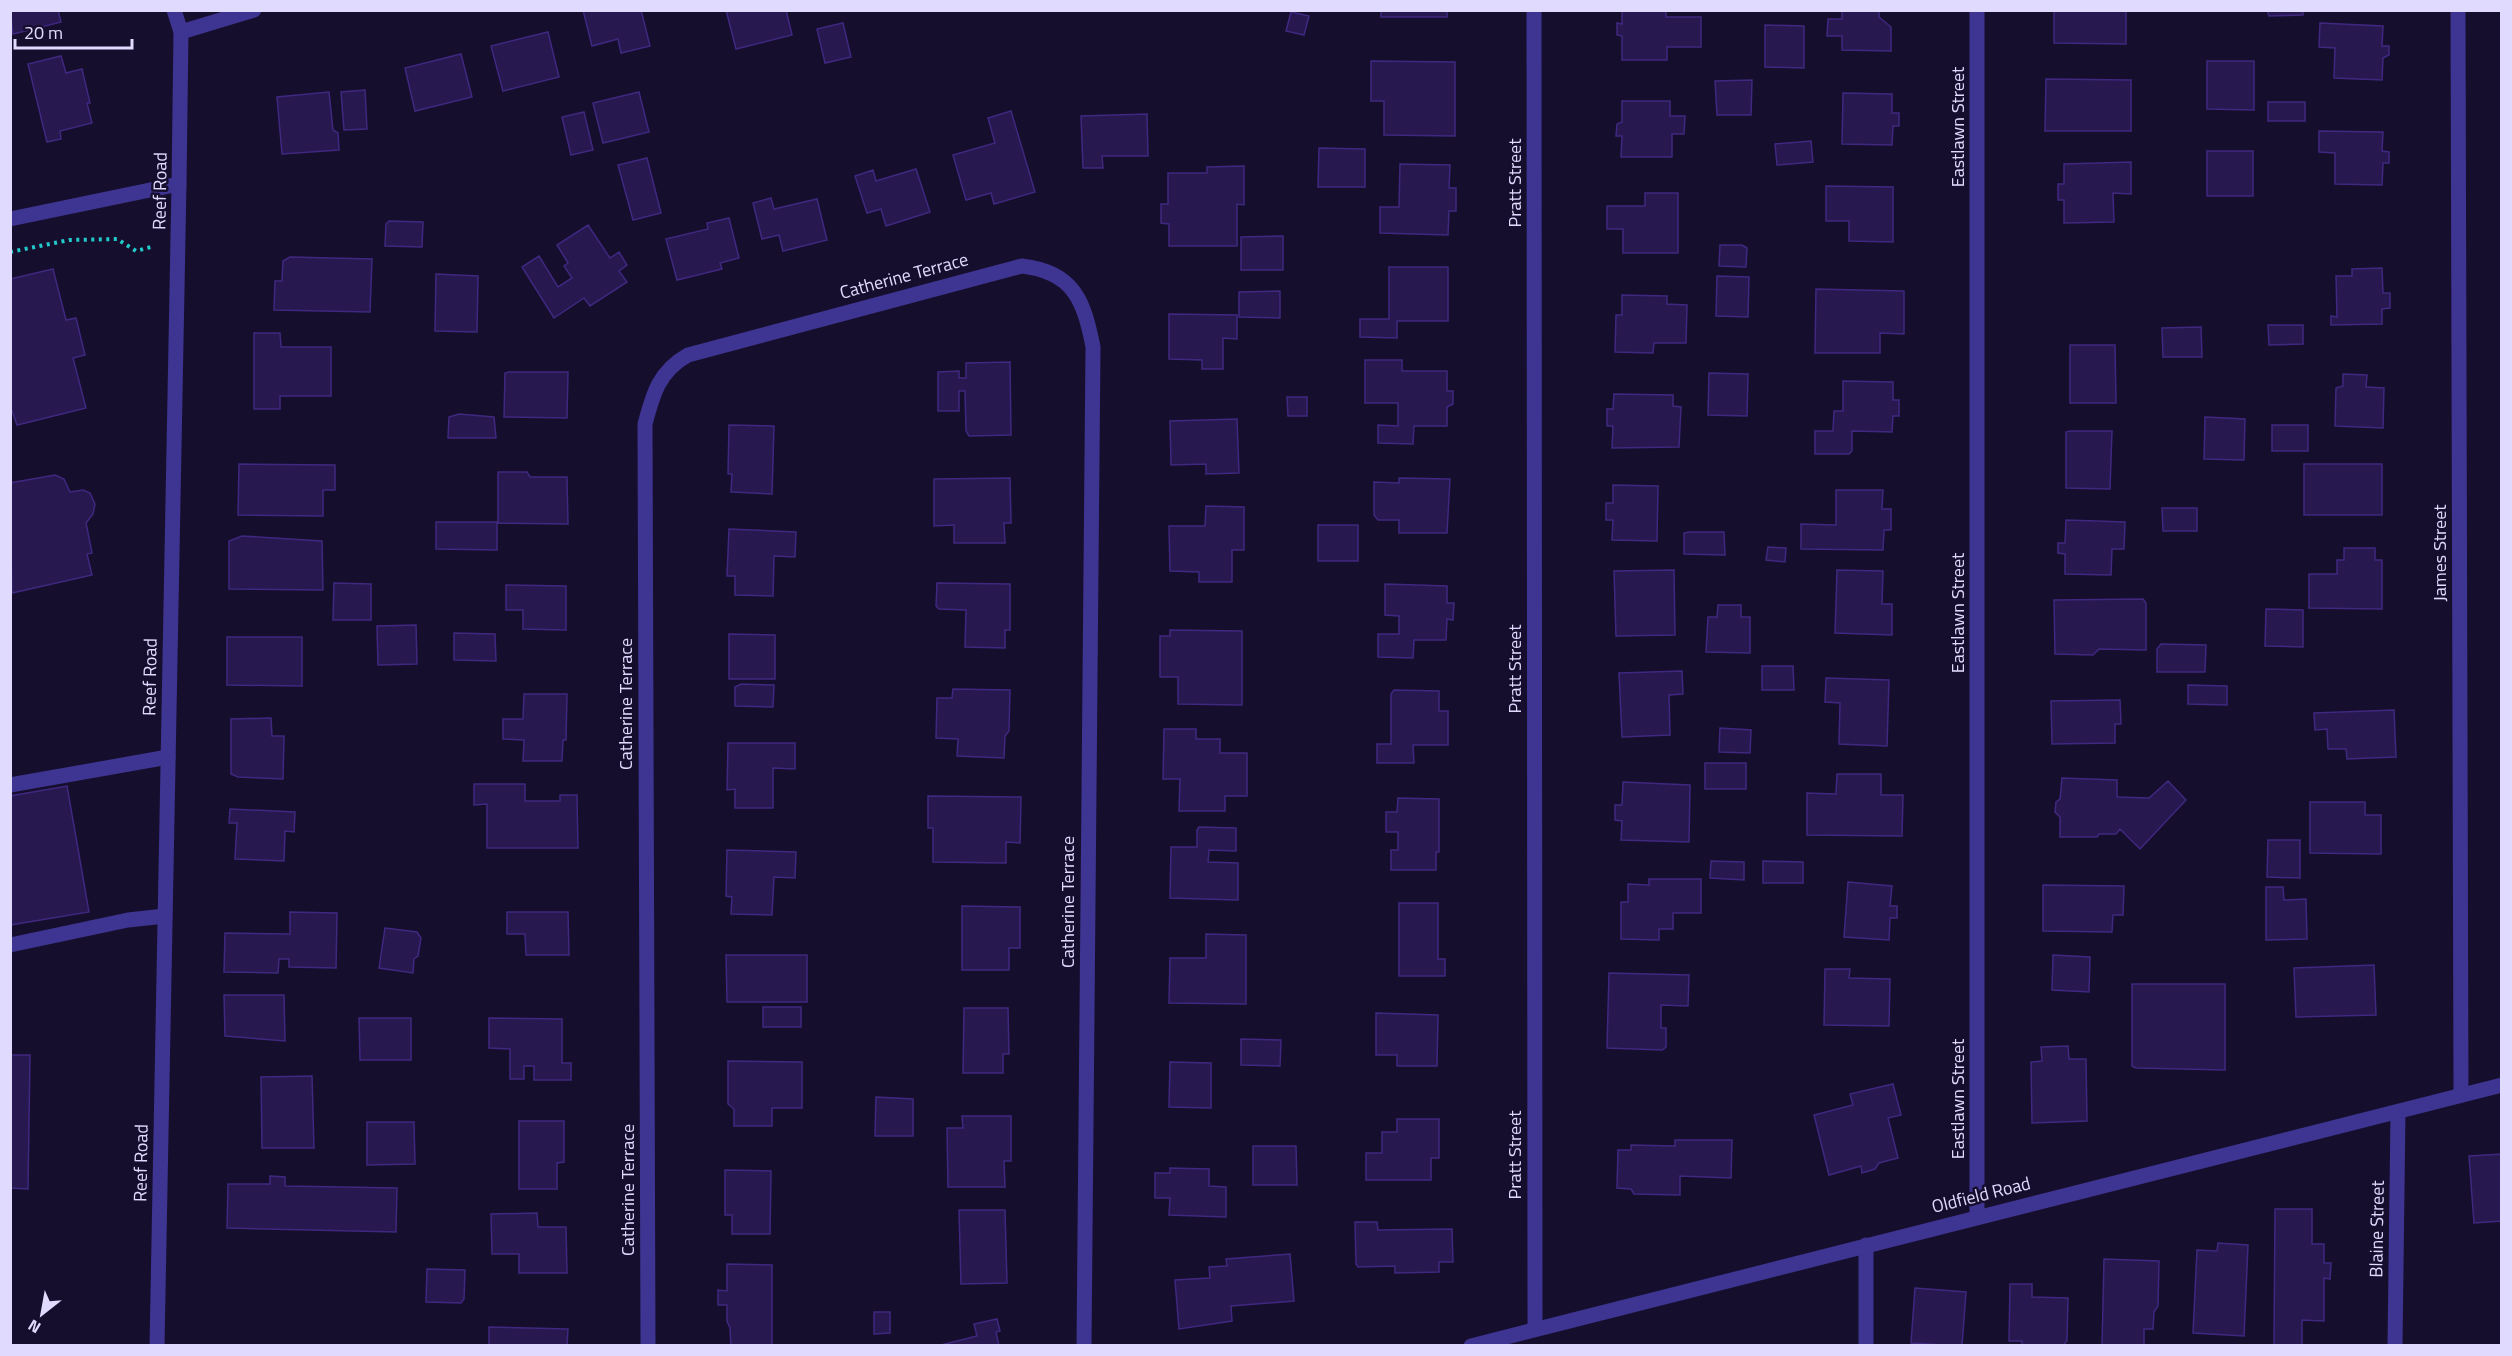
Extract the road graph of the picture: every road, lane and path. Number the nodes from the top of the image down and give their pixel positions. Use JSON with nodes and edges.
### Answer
{"nodes":[{"id":1,"x":174,"y":10,"type":"edge"},
{"id":2,"x":254,"y":10,"type":"edge"},
{"id":3,"x":1534,"y":10,"type":"edge"},
{"id":4,"x":1977,"y":10,"type":"edge"},
{"id":5,"x":2458,"y":10,"type":"edge"},
{"id":6,"x":181,"y":32,"type":"junction"},
{"id":7,"x":179,"y":184,"type":"junction"},
{"id":8,"x":10,"y":219,"type":"edge"},
{"id":9,"x":178,"y":241,"type":"junction"},
{"id":10,"x":10,"y":252,"type":"edge"},
{"id":11,"x":168,"y":757,"type":"junction"},
{"id":12,"x":10,"y":785,"type":"edge"},
{"id":13,"x":165,"y":916,"type":"junction"},
{"id":14,"x":10,"y":945,"type":"edge"},
{"id":15,"x":2502,"y":1085,"type":"edge"},
{"id":16,"x":2461,"y":1095,"type":"junction"},
{"id":17,"x":2398,"y":1112,"type":"junction"},
{"id":18,"x":1977,"y":1216,"type":"junction"},
{"id":19,"x":1866,"y":1245,"type":"junction"},
{"id":20,"x":1535,"y":1328,"type":"junction"},
{"id":21,"x":157,"y":1346,"type":"edge"},
{"id":22,"x":648,"y":1346,"type":"edge"},
{"id":23,"x":1084,"y":1346,"type":"edge"},
{"id":24,"x":1471,"y":1346,"type":"edge"},
{"id":25,"x":1866,"y":1346,"type":"edge"},
{"id":26,"x":2395,"y":1346,"type":"edge"}],
"edges":[{"from":1,"to":6,"type":"street","name":"Reef Road"},
{"from":2,"to":6,"type":"street"},
{"from":3,"to":20,"type":"street","name":"Pratt Street"},
{"from":4,"to":18,"type":"street","name":"Eastlawn Street"},
{"from":5,"to":16,"type":"street","name":"James Street"},
{"from":6,"to":7,"type":"street","name":"Reef Road"},
{"from":7,"to":8,"type":"street"},
{"from":7,"to":9,"type":"street","name":"Reef Road"},
{"from":9,"to":10,"type":"path"},
{"from":9,"to":11,"type":"street","name":"Reef Road"},
{"from":11,"to":12,"type":"street"},
{"from":11,"to":13,"type":"street","name":"Reef Road"},
{"from":13,"to":14,"type":"street"},
{"from":13,"to":21,"type":"street","name":"Reef Road"},
{"from":15,"to":16,"type":"street","name":"Oldfield Road"},
{"from":16,"to":17,"type":"street","name":"Oldfield Road"},
{"from":17,"to":18,"type":"street","name":"Oldfield Road"},
{"from":17,"to":26,"type":"street","name":"Blaine Street"},
{"from":18,"to":19,"type":"street","name":"Oldfield Road"},
{"from":19,"to":20,"type":"street","name":"Oldfield Road"},
{"from":19,"to":25,"type":"street"},
{"from":20,"to":24,"type":"street","name":"Oldfield Road"},
{"from":22,"to":23,"type":"street","name":"Catherine Terrace"}]}
